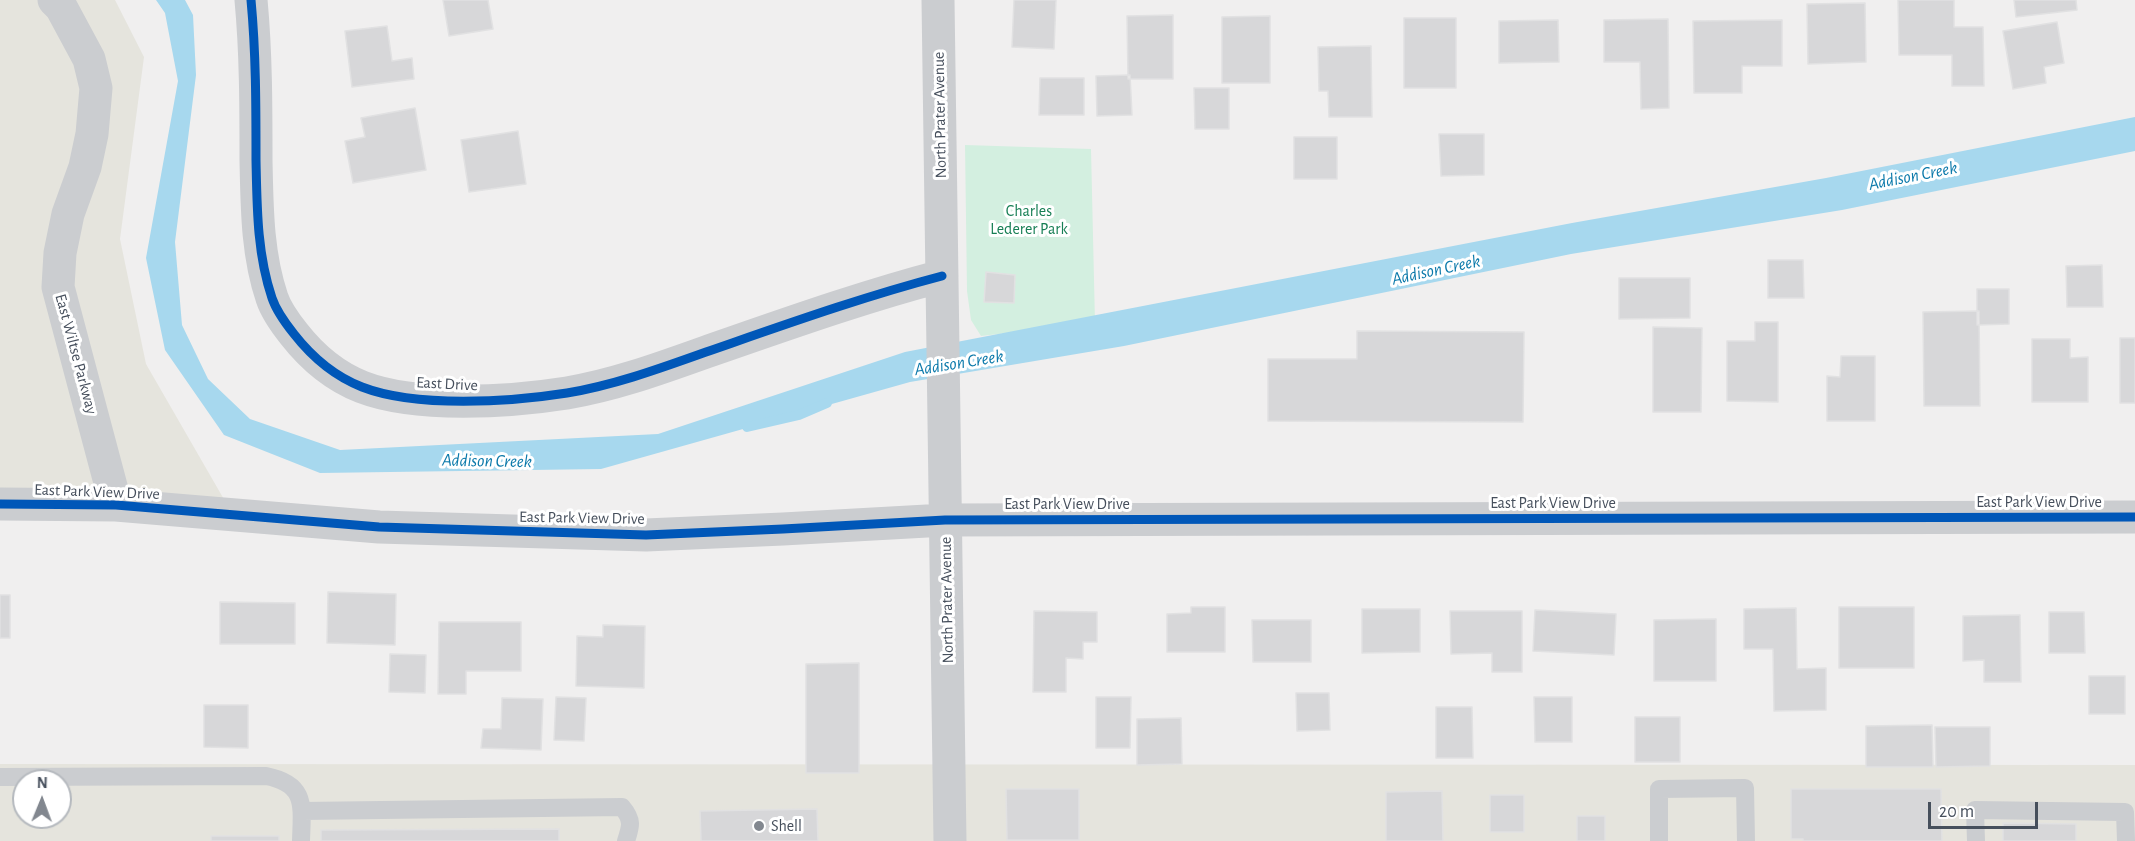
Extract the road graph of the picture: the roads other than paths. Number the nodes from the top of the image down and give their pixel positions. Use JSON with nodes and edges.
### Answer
{"nodes":[{"id":1,"x":54,"y":0,"type":"edge"},
{"id":2,"x":251,"y":0,"type":"edge"},
{"id":3,"x":938,"y":0,"type":"edge"},
{"id":4,"x":942,"y":276,"type":"junction"},
{"id":5,"x":0,"y":504,"type":"edge"},
{"id":6,"x":116,"y":505,"type":"junction"},
{"id":7,"x":2135,"y":517,"type":"edge"},
{"id":8,"x":945,"y":519,"type":"junction"},
{"id":9,"x":0,"y":777,"type":"edge"},
{"id":10,"x":302,"y":811,"type":"junction"},
{"id":11,"x":301,"y":841,"type":"edge"},
{"id":12,"x":626,"y":841,"type":"edge"},
{"id":13,"x":950,"y":841,"type":"edge"},
{"id":14,"x":1659,"y":841,"type":"edge"},
{"id":15,"x":1746,"y":841,"type":"edge"},
{"id":16,"x":1976,"y":841,"type":"edge"},
{"id":17,"x":2126,"y":841,"type":"edge"}],
"edges":[{"from":1,"to":6,"type":"street","name":"East Wiltse Parkway"},
{"from":2,"to":4,"type":"street","name":"East Drive"},
{"from":3,"to":4,"type":"street","name":"North Prater Avenue"},
{"from":4,"to":8,"type":"street","name":"North Prater Avenue"},
{"from":5,"to":6,"type":"street","name":"East Park View Drive"},
{"from":6,"to":8,"type":"street","name":"East Park View Drive"},
{"from":7,"to":8,"type":"street","name":"East Park View Drive"},
{"from":8,"to":13,"type":"street","name":"North Prater Avenue"},
{"from":9,"to":10,"type":"lane"},
{"from":10,"to":11,"type":"lane"},
{"from":10,"to":12,"type":"lane"},
{"from":14,"to":15,"type":"lane"},
{"from":16,"to":17,"type":"lane"}]}
